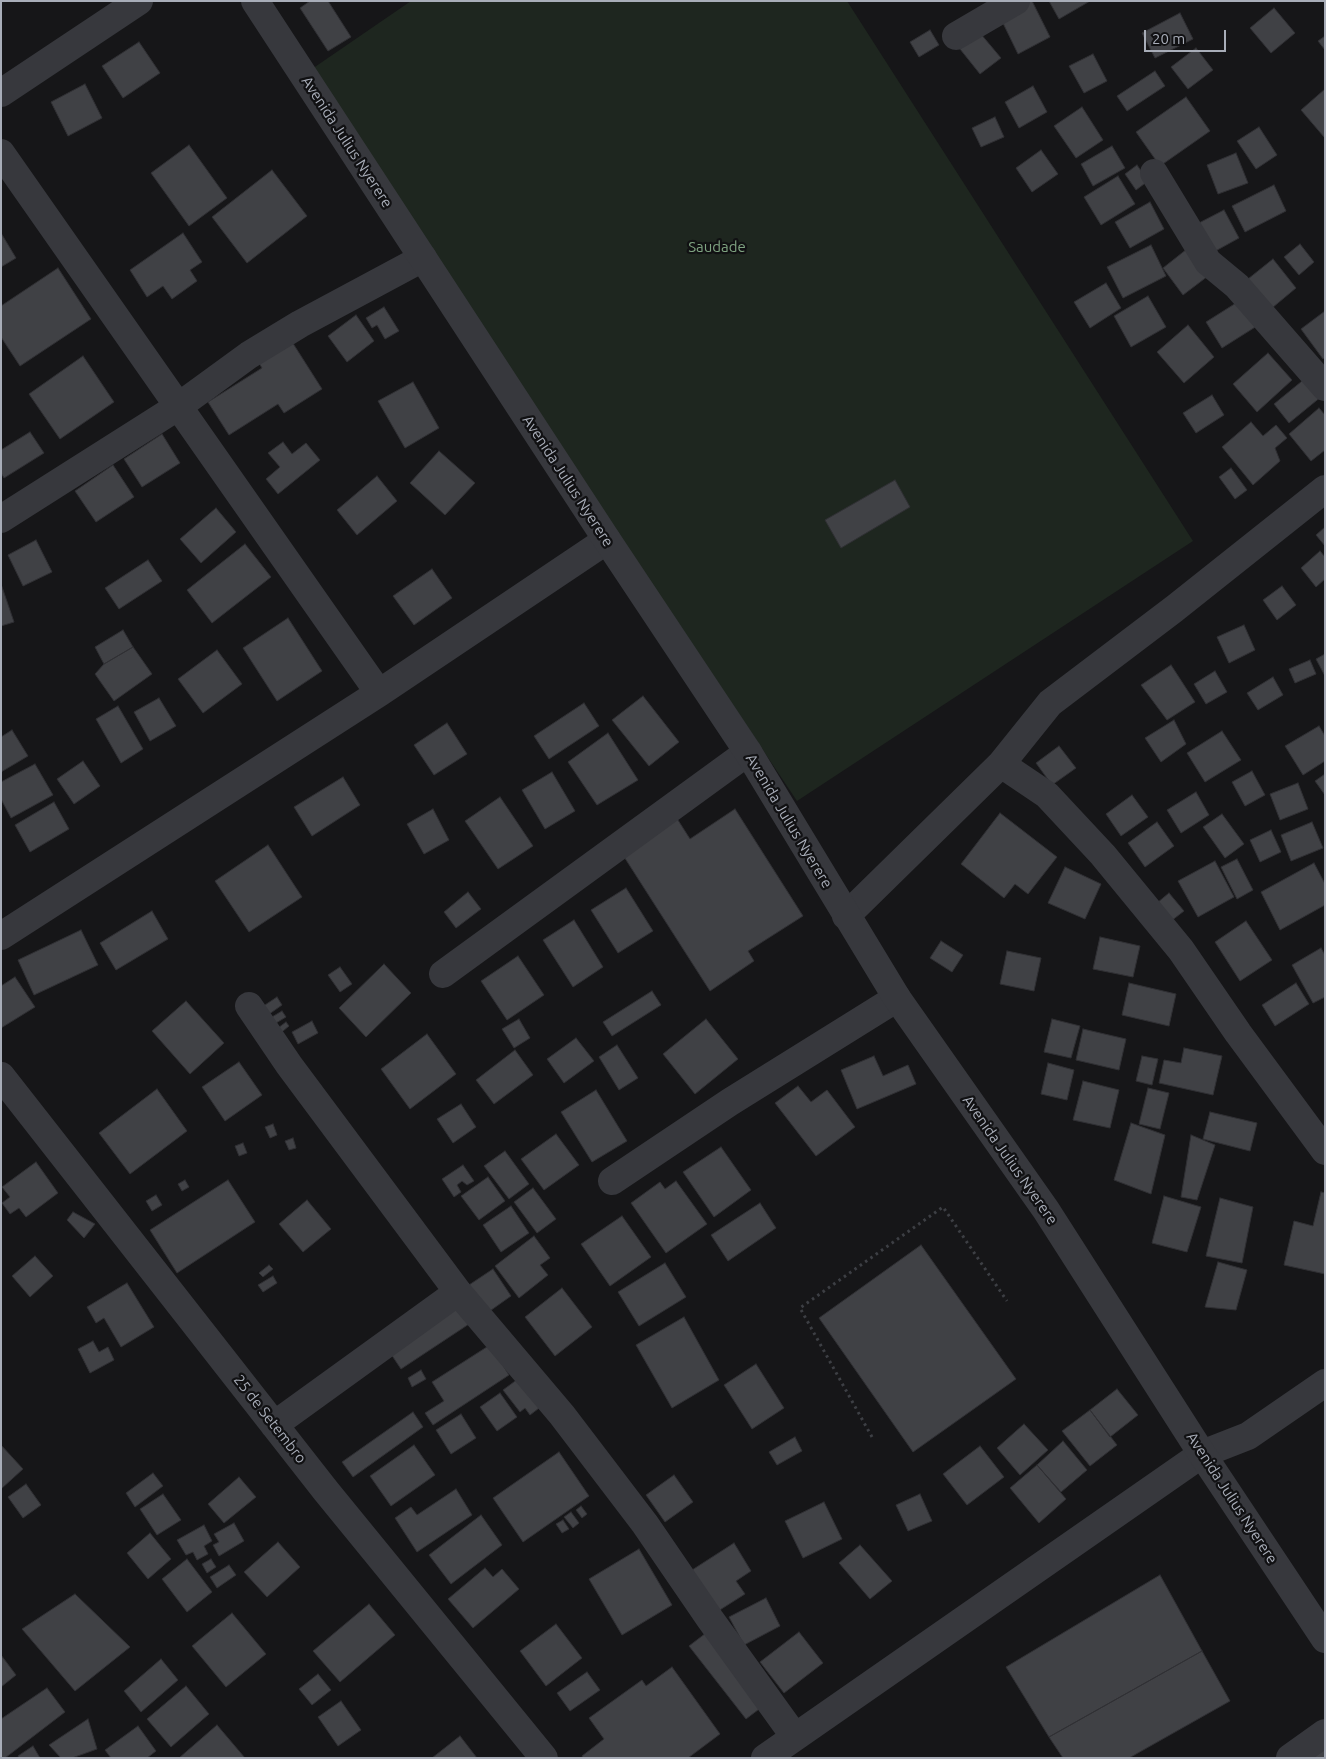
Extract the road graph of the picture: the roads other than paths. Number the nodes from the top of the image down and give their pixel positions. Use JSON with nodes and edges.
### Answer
{"nodes":[{"id":1,"x":139,"y":1,"type":"edge"},
{"id":2,"x":254,"y":1,"type":"edge"},
{"id":3,"x":1016,"y":1,"type":"edge"},
{"id":4,"x":956,"y":36,"type":"dead end"},
{"id":5,"x":1,"y":93,"type":"edge"},
{"id":6,"x":1,"y":153,"type":"edge"},
{"id":7,"x":1154,"y":173,"type":"dead end"},
{"id":8,"x":423,"y":258,"type":"junction"},
{"id":9,"x":1325,"y":387,"type":"edge"},
{"id":10,"x":179,"y":406,"type":"junction"},
{"id":11,"x":1325,"y":489,"type":"edge"},
{"id":12,"x":1,"y":519,"type":"edge"},
{"id":13,"x":607,"y":540,"type":"junction"},
{"id":14,"x":378,"y":694,"type":"junction"},
{"id":15,"x":748,"y":752,"type":"junction"},
{"id":16,"x":1001,"y":764,"type":"junction"},
{"id":17,"x":846,"y":916,"type":"junction"},
{"id":18,"x":1,"y":936,"type":"edge"},
{"id":19,"x":443,"y":974,"type":"dead end"},
{"id":20,"x":897,"y":998,"type":"junction"},
{"id":21,"x":249,"y":1006,"type":"dead end"},
{"id":22,"x":1,"y":1076,"type":"edge"},
{"id":23,"x":1325,"y":1151,"type":"edge"},
{"id":24,"x":612,"y":1181,"type":"dead end"},
{"id":25,"x":458,"y":1292,"type":"junction"},
{"id":26,"x":1325,"y":1383,"type":"edge"},
{"id":27,"x":274,"y":1425,"type":"junction"},
{"id":28,"x":1202,"y":1454,"type":"junction"},
{"id":29,"x":1325,"y":1639,"type":"edge"},
{"id":30,"x":1325,"y":1733,"type":"edge"},
{"id":31,"x":796,"y":1737,"type":"junction"},
{"id":32,"x":544,"y":1758,"type":"edge"},
{"id":33,"x":765,"y":1758,"type":"edge"},
{"id":34,"x":1290,"y":1758,"type":"edge"}],
"edges":[{"from":1,"to":5,"type":"street"},
{"from":2,"to":8,"type":"street","name":"Avenida Julius Nyerere"},
{"from":3,"to":4,"type":"street"},
{"from":6,"to":10,"type":"street"},
{"from":7,"to":9,"type":"street"},
{"from":8,"to":10,"type":"street"},
{"from":8,"to":13,"type":"street","name":"Avenida Julius Nyerere"},
{"from":10,"to":12,"type":"street"},
{"from":10,"to":14,"type":"street"},
{"from":11,"to":16,"type":"street"},
{"from":13,"to":14,"type":"street"},
{"from":13,"to":15,"type":"street","name":"Avenida Julius Nyerere"},
{"from":14,"to":18,"type":"street"},
{"from":15,"to":17,"type":"street","name":"Avenida Julius Nyerere"},
{"from":15,"to":19,"type":"street"},
{"from":16,"to":17,"type":"street"},
{"from":16,"to":23,"type":"street"},
{"from":17,"to":20,"type":"street","name":"Avenida Julius Nyerere"},
{"from":20,"to":24,"type":"street"},
{"from":20,"to":28,"type":"street","name":"Avenida Julius Nyerere"},
{"from":21,"to":25,"type":"street"},
{"from":22,"to":27,"type":"street","name":"25 de Setembro"},
{"from":25,"to":27,"type":"street"},
{"from":25,"to":31,"type":"street"},
{"from":26,"to":28,"type":"street"},
{"from":27,"to":32,"type":"street","name":"25 de Setembro"},
{"from":28,"to":29,"type":"street","name":"Avenida Julius Nyerere"},
{"from":28,"to":31,"type":"street"},
{"from":30,"to":34,"type":"street"},
{"from":31,"to":33,"type":"street"}]}
